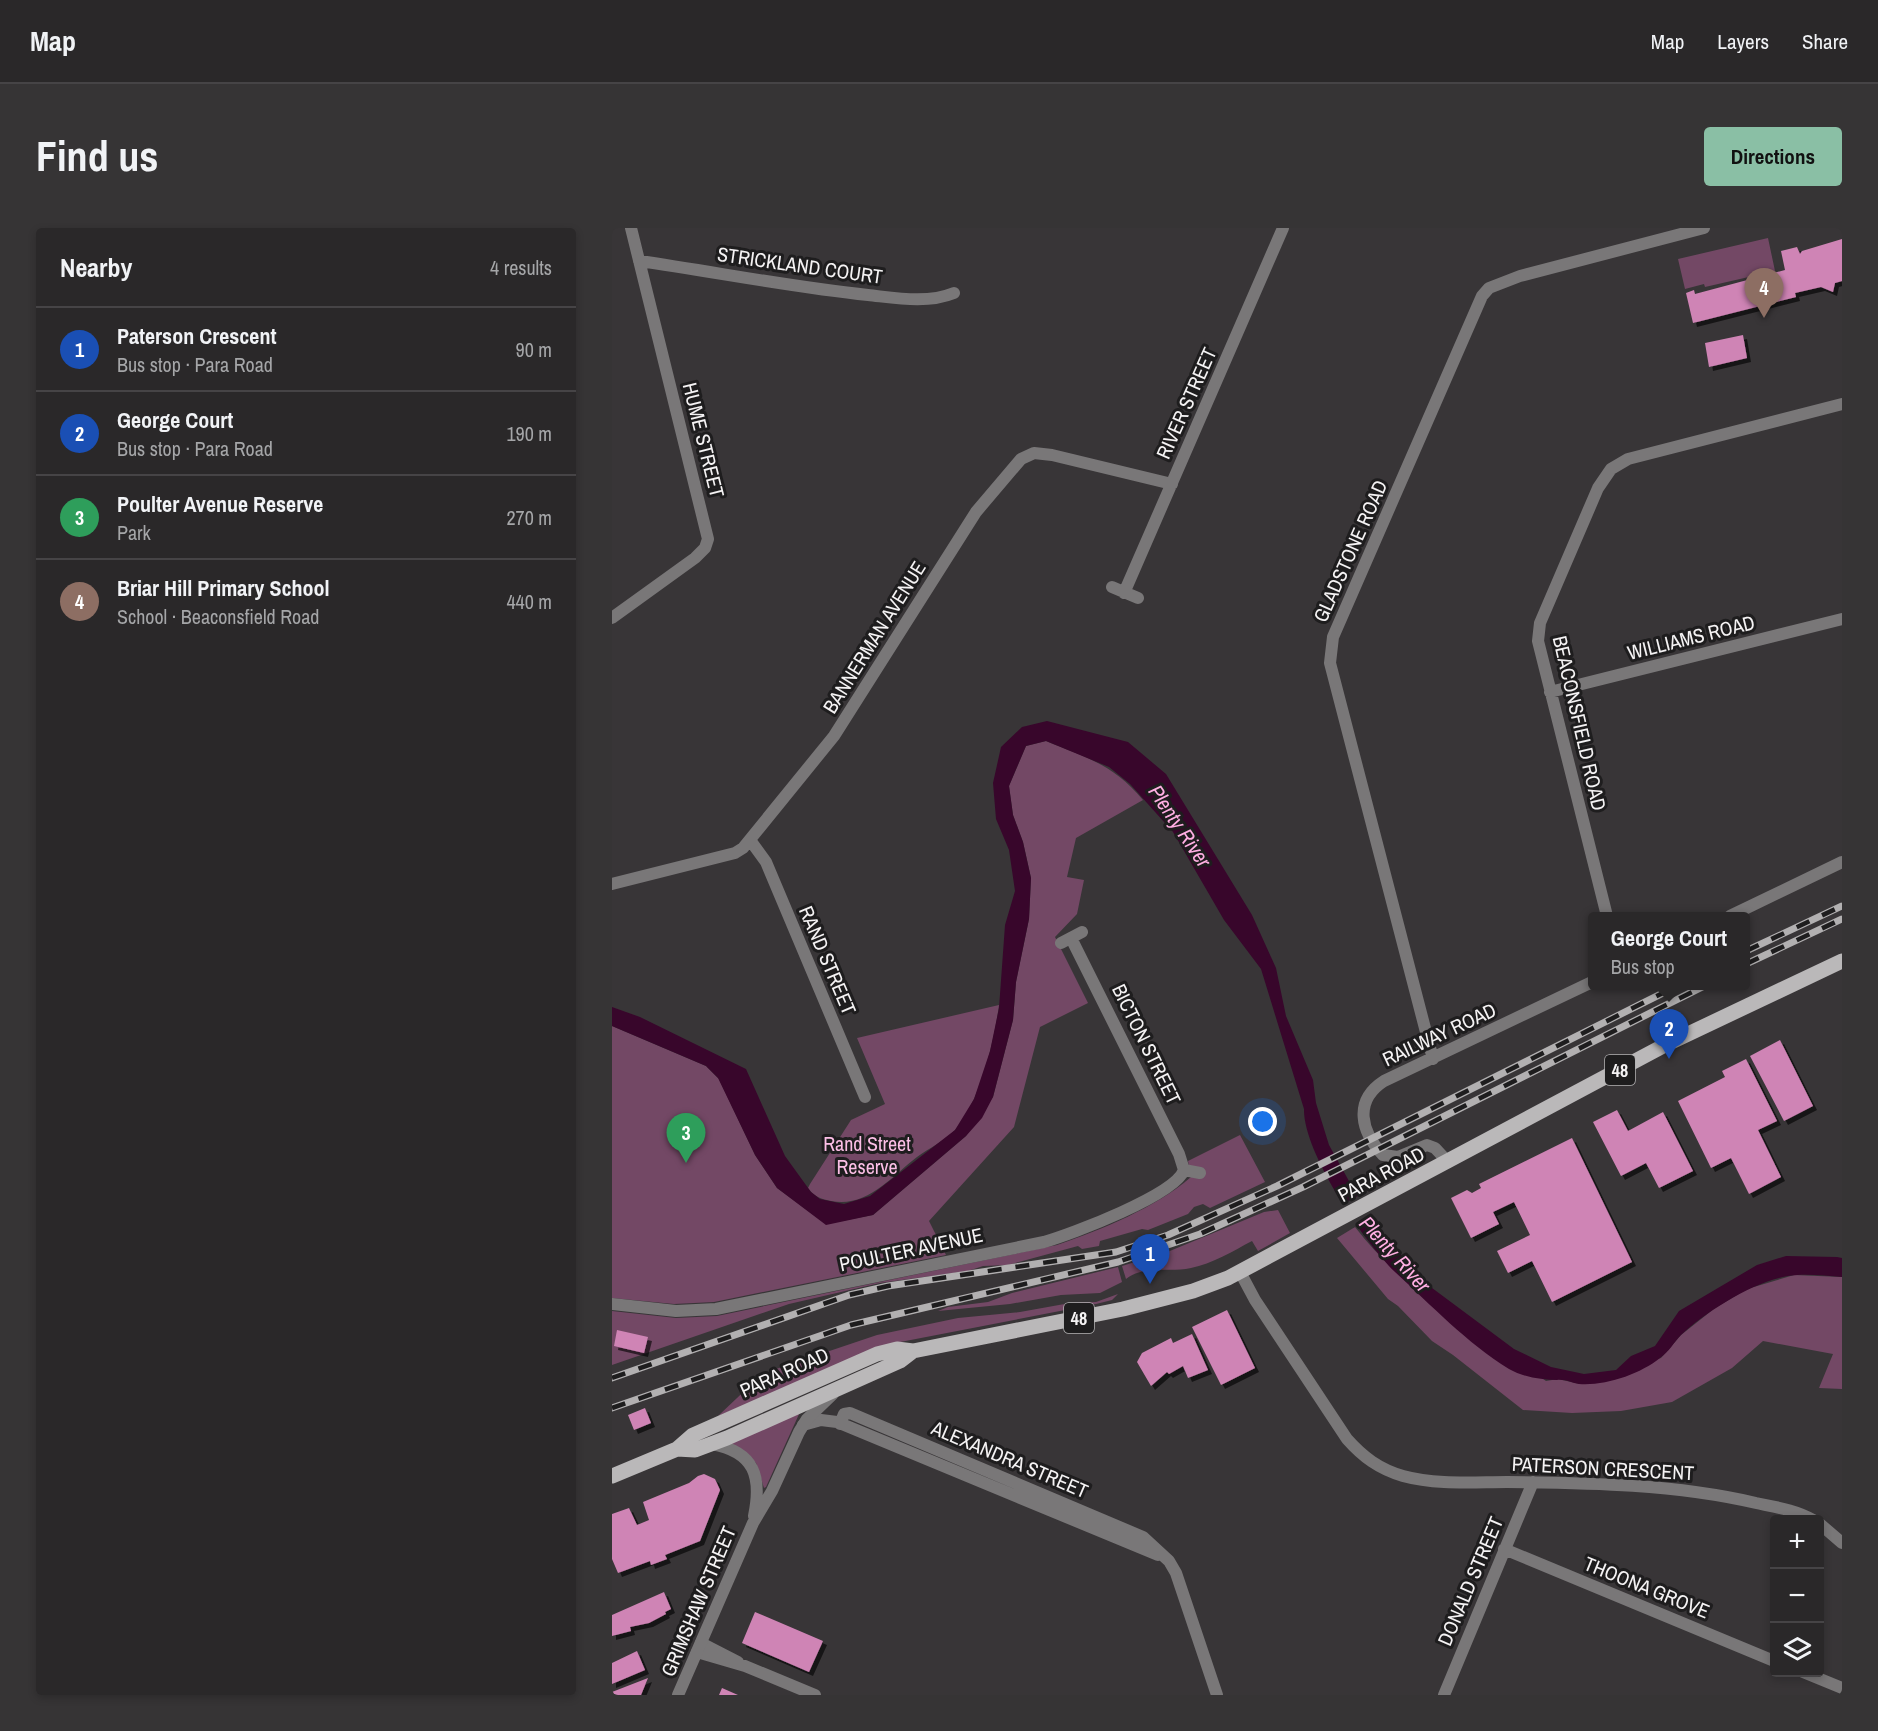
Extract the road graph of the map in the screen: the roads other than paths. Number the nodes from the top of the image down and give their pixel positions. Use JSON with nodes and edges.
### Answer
{"nodes":[{"id":1,"x":631,"y":228,"type":"edge"},
{"id":2,"x":1283,"y":228,"type":"edge"},
{"id":3,"x":1704,"y":228,"type":"edge"},
{"id":4,"x":639,"y":261,"type":"junction"},
{"id":5,"x":954,"y":293,"type":"dead end"},
{"id":6,"x":1842,"y":404,"type":"edge"},
{"id":7,"x":1172,"y":483,"type":"junction"},
{"id":8,"x":1112,"y":588,"type":"dead end"},
{"id":9,"x":1124,"y":593,"type":"junction"},
{"id":10,"x":1138,"y":598,"type":"dead end"},
{"id":11,"x":612,"y":618,"type":"edge"},
{"id":12,"x":1842,"y":619,"type":"edge"},
{"id":13,"x":1550,"y":692,"type":"junction"},
{"id":14,"x":750,"y":840,"type":"junction"},
{"id":15,"x":1842,"y":862,"type":"edge"},
{"id":16,"x":612,"y":884,"type":"edge"},
{"id":17,"x":1606,"y":912,"type":"edge"},
{"id":18,"x":1738,"y":912,"type":"edge"},
{"id":19,"x":1071,"y":938,"type":"dead end"},
{"id":20,"x":1842,"y":961,"type":"edge"},
{"id":21,"x":1588,"y":984,"type":"edge"},
{"id":22,"x":1433,"y":1059,"type":"junction"},
{"id":23,"x":864,"y":1097,"type":"dead end"},
{"id":24,"x":1448,"y":1162,"type":"junction"},
{"id":25,"x":1185,"y":1170,"type":"junction"},
{"id":26,"x":1200,"y":1173,"type":"dead end"},
{"id":27,"x":1240,"y":1272,"type":"junction"},
{"id":28,"x":612,"y":1304,"type":"edge"},
{"id":29,"x":914,"y":1351,"type":"junction"},
{"id":30,"x":838,"y":1389,"type":"junction"},
{"id":31,"x":803,"y":1425,"type":"junction"},
{"id":32,"x":712,"y":1444,"type":"junction"},
{"id":33,"x":677,"y":1449,"type":"junction"},
{"id":34,"x":612,"y":1476,"type":"edge"},
{"id":35,"x":1533,"y":1482,"type":"junction"},
{"id":36,"x":1799,"y":1515,"type":"edge"},
{"id":37,"x":753,"y":1523,"type":"junction"},
{"id":38,"x":1824,"y":1527,"type":"edge"},
{"id":39,"x":1842,"y":1543,"type":"edge"},
{"id":40,"x":1504,"y":1549,"type":"junction"},
{"id":41,"x":699,"y":1647,"type":"junction"},
{"id":42,"x":1770,"y":1659,"type":"edge"},
{"id":43,"x":1815,"y":1677,"type":"edge"},
{"id":44,"x":1842,"y":1688,"type":"edge"},
{"id":45,"x":678,"y":1695,"type":"edge"},
{"id":46,"x":814,"y":1695,"type":"edge"},
{"id":47,"x":1217,"y":1695,"type":"edge"},
{"id":48,"x":1444,"y":1695,"type":"edge"}],
"edges":[{"from":1,"to":4,"type":"street","name":"HUME STREET"},
{"from":2,"to":7,"type":"street","name":"RIVER STREET"},
{"from":3,"to":22,"type":"street","name":"GLADSTONE ROAD"},
{"from":4,"to":5,"type":"street","name":"STRICKLAND COURT"},
{"from":4,"to":11,"type":"street","name":"HUME STREET"},
{"from":6,"to":13,"type":"street","name":"BEACONSFIELD ROAD"},
{"from":7,"to":9,"type":"street","name":"RIVER STREET"},
{"from":7,"to":14,"type":"street","name":"BANNERMAN AVENUE"},
{"from":8,"to":9,"type":"street"},
{"from":9,"to":10,"type":"street"},
{"from":12,"to":13,"type":"street","name":"WILLIAMS ROAD"},
{"from":13,"to":17,"type":"street","name":"BEACONSFIELD ROAD"},
{"from":14,"to":16,"type":"street","name":"BANNERMAN AVENUE"},
{"from":14,"to":23,"type":"street","name":"RAND STREET"},
{"from":15,"to":18,"type":"street"},
{"from":19,"to":25,"type":"street","name":"BICTON STREET"},
{"from":20,"to":24,"type":"main road","name":"PARA ROAD","number":"48"},
{"from":21,"to":22,"type":"street","name":"RAILWAY ROAD"},
{"from":22,"to":24,"type":"street","name":"RAILWAY ROAD"},
{"from":24,"to":27,"type":"main road","name":"PARA ROAD","number":"48"},
{"from":25,"to":26,"type":"street"},
{"from":25,"to":28,"type":"street","name":"POULTER AVENUE"},
{"from":27,"to":29,"type":"main road","name":"PARA ROAD","number":"48"},
{"from":27,"to":35,"type":"street","name":"PATERSON CRESCENT"},
{"from":29,"to":30,"type":"main road","name":"PARA ROAD","number":"48"},
{"from":29,"to":33,"type":"main road","name":"PARA ROAD","number":"48"},
{"from":30,"to":31,"type":"street","name":"GRIMSHAW STREET"},
{"from":30,"to":32,"type":"main road","name":"PARA ROAD","number":"48"},
{"from":31,"to":37,"type":"street","name":"GRIMSHAW STREET"},
{"from":31,"to":47,"type":"street","name":"ALEXANDRA STREET"},
{"from":32,"to":33,"type":"main road","name":"PARA ROAD","number":"48"},
{"from":32,"to":37,"type":"street","name":"GRIMSHAW STREET"},
{"from":33,"to":34,"type":"main road","name":"PARA ROAD","number":"48"},
{"from":35,"to":36,"type":"street","name":"PATERSON CRESCENT"},
{"from":35,"to":40,"type":"street","name":"DONALD STREET"},
{"from":37,"to":41,"type":"street","name":"GRIMSHAW STREET"},
{"from":38,"to":39,"type":"street"},
{"from":40,"to":42,"type":"street","name":"THOONA GROVE"},
{"from":40,"to":48,"type":"street","name":"DONALD STREET"},
{"from":41,"to":45,"type":"street","name":"GRIMSHAW STREET"},
{"from":41,"to":46,"type":"street"},
{"from":43,"to":44,"type":"street"}]}
